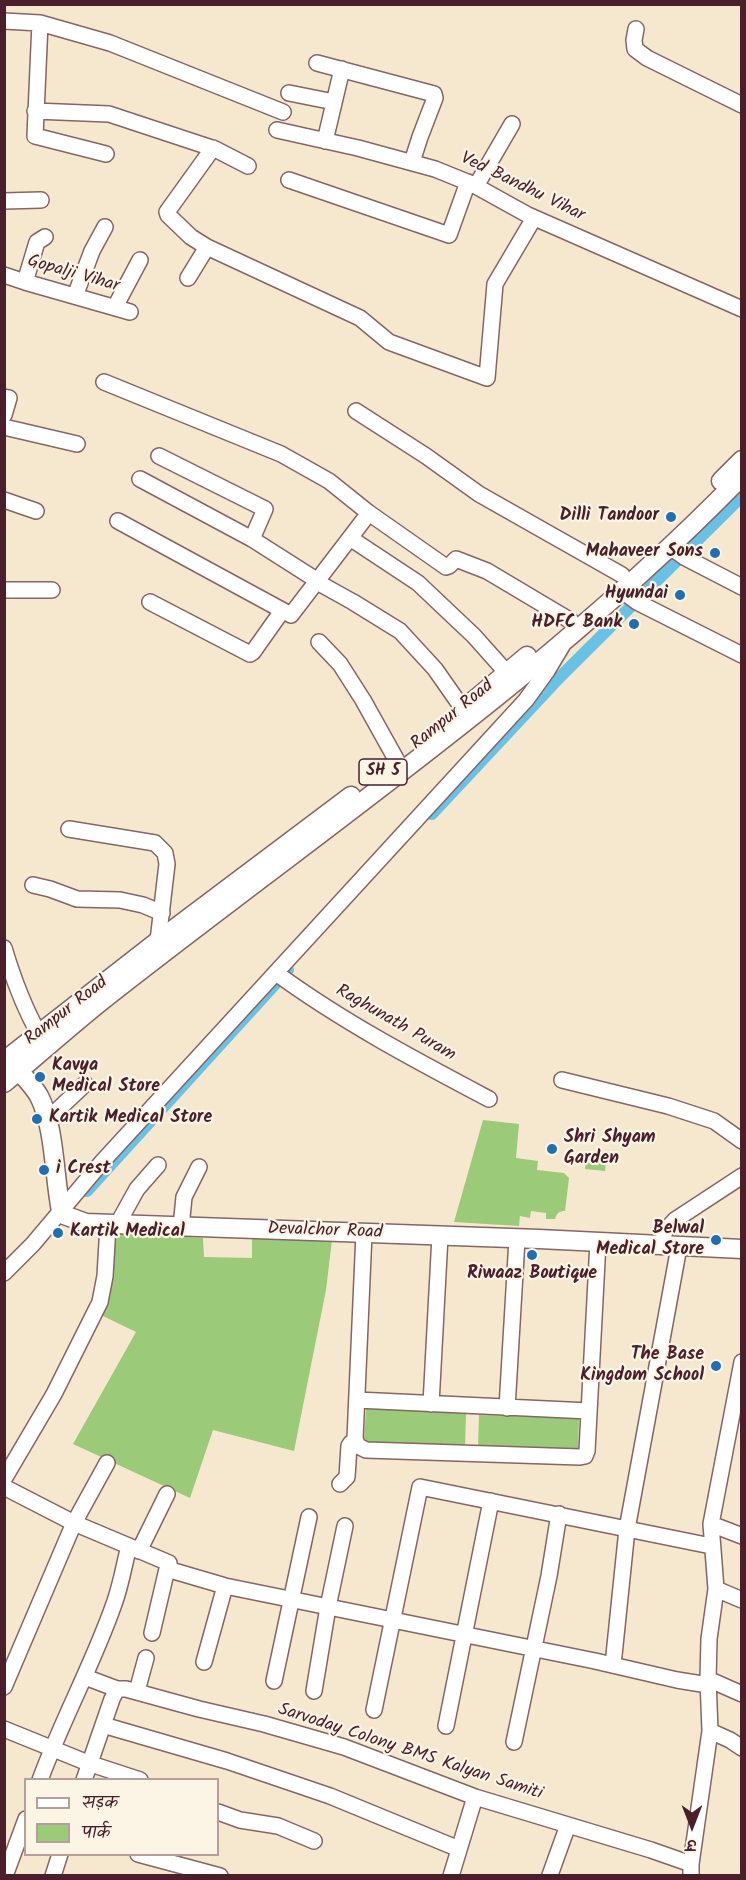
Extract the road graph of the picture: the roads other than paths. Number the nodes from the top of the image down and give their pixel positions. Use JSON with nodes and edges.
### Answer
{"nodes":[{"id":1,"x":4,"y":21,"type":"edge"},
{"id":2,"x":39,"y":23,"type":"junction"},
{"id":3,"x":636,"y":29,"type":"dead end"},
{"id":4,"x":317,"y":63,"type":"dead end"},
{"id":5,"x":342,"y":69,"type":"junction"},
{"id":6,"x":289,"y":93,"type":"dead end"},
{"id":7,"x":334,"y":102,"type":"junction"},
{"id":8,"x":741,"y":105,"type":"edge"},
{"id":9,"x":35,"y":111,"type":"junction"},
{"id":10,"x":283,"y":112,"type":"dead end"},
{"id":11,"x":512,"y":124,"type":"dead end"},
{"id":12,"x":277,"y":130,"type":"dead end"},
{"id":13,"x":325,"y":141,"type":"junction"},
{"id":14,"x":213,"y":148,"type":"junction"},
{"id":15,"x":106,"y":154,"type":"dead end"},
{"id":16,"x":412,"y":162,"type":"junction"},
{"id":17,"x":248,"y":166,"type":"dead end"},
{"id":18,"x":289,"y":180,"type":"dead end"},
{"id":19,"x":472,"y":184,"type":"junction"},
{"id":20,"x":41,"y":200,"type":"dead end"},
{"id":21,"x":4,"y":201,"type":"edge"},
{"id":22,"x":534,"y":218,"type":"junction"},
{"id":23,"x":105,"y":227,"type":"dead end"},
{"id":24,"x":45,"y":237,"type":"dead end"},
{"id":25,"x":207,"y":247,"type":"junction"},
{"id":26,"x":140,"y":260,"type":"dead end"},
{"id":27,"x":4,"y":275,"type":"edge"},
{"id":28,"x":188,"y":278,"type":"dead end"},
{"id":29,"x":25,"y":282,"type":"junction"},
{"id":30,"x":75,"y":296,"type":"junction"},
{"id":31,"x":741,"y":309,"type":"edge"},
{"id":32,"x":104,"y":382,"type":"dead end"},
{"id":33,"x":4,"y":397,"type":"edge"},
{"id":34,"x":356,"y":411,"type":"dead end"},
{"id":35,"x":4,"y":415,"type":"edge"},
{"id":36,"x":4,"y":427,"type":"edge"},
{"id":37,"x":77,"y":444,"type":"dead end"},
{"id":38,"x":159,"y":456,"type":"dead end"},
{"id":39,"x":741,"y":460,"type":"edge"},
{"id":40,"x":741,"y":476,"type":"edge"},
{"id":41,"x":140,"y":479,"type":"dead end"},
{"id":42,"x":4,"y":500,"type":"edge"},
{"id":43,"x":36,"y":511,"type":"dead end"},
{"id":44,"x":369,"y":513,"type":"junction"},
{"id":45,"x":118,"y":521,"type":"dead end"},
{"id":46,"x":350,"y":538,"type":"junction"},
{"id":47,"x":252,"y":539,"type":"junction"},
{"id":48,"x":678,"y":553,"type":"junction"},
{"id":49,"x":318,"y":581,"type":"junction"},
{"id":50,"x":741,"y":587,"type":"edge"},
{"id":51,"x":4,"y":590,"type":"edge"},
{"id":52,"x":52,"y":591,"type":"dead end"},
{"id":53,"x":629,"y":592,"type":"junction"},
{"id":54,"x":150,"y":602,"type":"dead end"},
{"id":55,"x":282,"y":611,"type":"junction"},
{"id":56,"x":571,"y":621,"type":"junction"},
{"id":57,"x":565,"y":641,"type":"junction"},
{"id":58,"x":319,"y":642,"type":"dead end"},
{"id":59,"x":741,"y":656,"type":"edge"},
{"id":60,"x":507,"y":673,"type":"junction"},
{"id":61,"x":463,"y":709,"type":"junction"},
{"id":62,"x":397,"y":761,"type":"junction"},
{"id":63,"x":69,"y":829,"type":"dead end"},
{"id":64,"x":33,"y":885,"type":"dead end"},
{"id":65,"x":162,"y":913,"type":"junction"},
{"id":66,"x":158,"y":941,"type":"junction"},
{"id":67,"x":4,"y":948,"type":"edge"},
{"id":68,"x":280,"y":976,"type":"junction"},
{"id":69,"x":39,"y":1034,"type":"junction"},
{"id":70,"x":9,"y":1061,"type":"edge"},
{"id":71,"x":562,"y":1080,"type":"dead end"},
{"id":72,"x":4,"y":1083,"type":"edge"},
{"id":73,"x":85,"y":1084,"type":"dead end"},
{"id":74,"x":489,"y":1099,"type":"dead end"},
{"id":75,"x":47,"y":1120,"type":"junction"},
{"id":76,"x":741,"y":1141,"type":"edge"},
{"id":77,"x":158,"y":1165,"type":"dead end"},
{"id":78,"x":199,"y":1167,"type":"dead end"},
{"id":79,"x":741,"y":1176,"type":"edge"},
{"id":80,"x":61,"y":1211,"type":"junction"},
{"id":81,"x":113,"y":1225,"type":"junction"},
{"id":82,"x":181,"y":1227,"type":"junction"},
{"id":83,"x":364,"y":1233,"type":"junction"},
{"id":84,"x":440,"y":1236,"type":"junction"},
{"id":85,"x":517,"y":1239,"type":"junction"},
{"id":86,"x":598,"y":1242,"type":"junction"},
{"id":87,"x":661,"y":1245,"type":"junction"},
{"id":88,"x":679,"y":1246,"type":"junction"},
{"id":89,"x":741,"y":1249,"type":"edge"},
{"id":90,"x":4,"y":1273,"type":"edge"},
{"id":91,"x":741,"y":1363,"type":"edge"},
{"id":92,"x":357,"y":1400,"type":"junction"},
{"id":93,"x":431,"y":1404,"type":"junction"},
{"id":94,"x":507,"y":1408,"type":"junction"},
{"id":95,"x":589,"y":1412,"type":"junction"},
{"id":96,"x":736,"y":1427,"type":"edge"},
{"id":97,"x":356,"y":1441,"type":"junction"},
{"id":98,"x":107,"y":1463,"type":"dead end"},
{"id":99,"x":4,"y":1479,"type":"edge"},
{"id":100,"x":340,"y":1484,"type":"dead end"},
{"id":101,"x":4,"y":1487,"type":"edge"},
{"id":102,"x":167,"y":1494,"type":"dead end"},
{"id":103,"x":491,"y":1501,"type":"junction"},
{"id":104,"x":558,"y":1514,"type":"junction"},
{"id":105,"x":309,"y":1517,"type":"dead end"},
{"id":106,"x":74,"y":1522,"type":"junction"},
{"id":107,"x":711,"y":1524,"type":"junction"},
{"id":108,"x":345,"y":1526,"type":"dead end"},
{"id":109,"x":627,"y":1529,"type":"junction"},
{"id":110,"x":741,"y":1536,"type":"edge"},
{"id":111,"x":711,"y":1546,"type":"junction"},
{"id":112,"x":134,"y":1548,"type":"junction"},
{"id":113,"x":167,"y":1569,"type":"junction"},
{"id":114,"x":225,"y":1586,"type":"junction"},
{"id":115,"x":716,"y":1589,"type":"junction"},
{"id":116,"x":291,"y":1599,"type":"junction"},
{"id":117,"x":741,"y":1600,"type":"edge"},
{"id":118,"x":328,"y":1607,"type":"junction"},
{"id":119,"x":393,"y":1620,"type":"junction"},
{"id":120,"x":152,"y":1633,"type":"dead end"},
{"id":121,"x":464,"y":1634,"type":"junction"},
{"id":122,"x":533,"y":1648,"type":"junction"},
{"id":123,"x":146,"y":1658,"type":"dead end"},
{"id":124,"x":204,"y":1662,"type":"dead end"},
{"id":125,"x":613,"y":1665,"type":"junction"},
{"id":126,"x":85,"y":1677,"type":"junction"},
{"id":127,"x":273,"y":1681,"type":"dead end"},
{"id":128,"x":708,"y":1682,"type":"junction"},
{"id":129,"x":4,"y":1687,"type":"edge"},
{"id":130,"x":117,"y":1689,"type":"junction"},
{"id":131,"x":136,"y":1691,"type":"junction"},
{"id":132,"x":314,"y":1691,"type":"dead end"},
{"id":133,"x":741,"y":1694,"type":"edge"},
{"id":134,"x":374,"y":1710,"type":"dead end"},
{"id":135,"x":103,"y":1725,"type":"junction"},
{"id":136,"x":446,"y":1726,"type":"dead end"},
{"id":137,"x":4,"y":1729,"type":"edge"},
{"id":138,"x":710,"y":1731,"type":"junction"},
{"id":139,"x":514,"y":1742,"type":"dead end"},
{"id":140,"x":51,"y":1748,"type":"junction"},
{"id":141,"x":741,"y":1748,"type":"edge"},
{"id":142,"x":88,"y":1763,"type":"junction"},
{"id":143,"x":40,"y":1778,"type":"edge"},
{"id":144,"x":84,"y":1778,"type":"edge"},
{"id":145,"x":137,"y":1778,"type":"edge"},
{"id":146,"x":475,"y":1797,"type":"junction"},
{"id":147,"x":219,"y":1812,"type":"edge"},
{"id":148,"x":24,"y":1824,"type":"edge"},
{"id":149,"x":568,"y":1825,"type":"junction"},
{"id":150,"x":314,"y":1841,"type":"dead end"},
{"id":151,"x":459,"y":1849,"type":"junction"},
{"id":152,"x":59,"y":1856,"type":"edge"},
{"id":153,"x":146,"y":1856,"type":"edge"},
{"id":154,"x":691,"y":1870,"type":"edge"},
{"id":155,"x":5,"y":1875,"type":"edge"},
{"id":156,"x":53,"y":1875,"type":"edge"},
{"id":157,"x":220,"y":1875,"type":"edge"},
{"id":158,"x":451,"y":1875,"type":"edge"},
{"id":159,"x":550,"y":1875,"type":"edge"}],
"edges":[{"from":1,"to":2,"type":"street"},
{"from":2,"to":9,"type":"street"},
{"from":2,"to":10,"type":"street"},
{"from":3,"to":8,"type":"street"},
{"from":4,"to":5,"type":"street"},
{"from":5,"to":7,"type":"street"},
{"from":5,"to":16,"type":"street"},
{"from":6,"to":7,"type":"street"},
{"from":7,"to":13,"type":"street"},
{"from":9,"to":14,"type":"street"},
{"from":9,"to":15,"type":"street"},
{"from":11,"to":19,"type":"street"},
{"from":12,"to":13,"type":"street","name":"Ved Bandhu Vihar"},
{"from":13,"to":16,"type":"street","name":"Ved Bandhu Vihar"},
{"from":14,"to":17,"type":"street"},
{"from":14,"to":25,"type":"street"},
{"from":16,"to":19,"type":"street","name":"Ved Bandhu Vihar"},
{"from":18,"to":19,"type":"street"},
{"from":19,"to":22,"type":"street","name":"Ved Bandhu Vihar"},
{"from":20,"to":21,"type":"street"},
{"from":22,"to":25,"type":"street"},
{"from":22,"to":31,"type":"street","name":"Ved Bandhu Vihar"},
{"from":23,"to":30,"type":"street"},
{"from":24,"to":29,"type":"street"},
{"from":25,"to":28,"type":"street"},
{"from":26,"to":30,"type":"street","name":"Gopalji Vihar"},
{"from":27,"to":29,"type":"street","name":"Gopalji Vihar"},
{"from":29,"to":30,"type":"street","name":"Gopalji Vihar"},
{"from":32,"to":44,"type":"street"},
{"from":33,"to":35,"type":"street"},
{"from":34,"to":53,"type":"street"},
{"from":36,"to":37,"type":"street"},
{"from":38,"to":47,"type":"street"},
{"from":39,"to":53,"type":"main road","name":"Rampur Road","number":"SH 5"},
{"from":40,"to":48,"type":"main road"},
{"from":41,"to":47,"type":"street"},
{"from":42,"to":43,"type":"street"},
{"from":44,"to":46,"type":"street"},
{"from":44,"to":56,"type":"street"},
{"from":45,"to":55,"type":"street"},
{"from":46,"to":49,"type":"street"},
{"from":46,"to":60,"type":"street"},
{"from":47,"to":49,"type":"street"},
{"from":48,"to":50,"type":"street"},
{"from":48,"to":53,"type":"main road"},
{"from":49,"to":55,"type":"street"},
{"from":49,"to":61,"type":"street"},
{"from":51,"to":52,"type":"street"},
{"from":53,"to":56,"type":"main road","name":"Rampur Road","number":"SH 5"},
{"from":53,"to":57,"type":"main road"},
{"from":53,"to":59,"type":"street"},
{"from":54,"to":55,"type":"street"},
{"from":56,"to":60,"type":"main road","name":"Rampur Road","number":"SH 5"},
{"from":57,"to":68,"type":"street"},
{"from":57,"to":70,"type":"main road"},
{"from":58,"to":62,"type":"street"},
{"from":60,"to":61,"type":"main road","name":"Rampur Road","number":"SH 5"},
{"from":61,"to":62,"type":"main road","name":"Rampur Road","number":"SH 5"},
{"from":62,"to":66,"type":"main road","name":"Rampur Road","number":"SH 5"},
{"from":63,"to":65,"type":"street"},
{"from":64,"to":65,"type":"street"},
{"from":65,"to":66,"type":"street"},
{"from":66,"to":69,"type":"main road","name":"Rampur Road","number":"SH 5"},
{"from":67,"to":69,"type":"street"},
{"from":68,"to":74,"type":"street","name":"Raghunath Puram"},
{"from":68,"to":80,"type":"street"},
{"from":69,"to":70,"type":"main road","name":"Rampur Road","number":"SH 5"},
{"from":70,"to":72,"type":"main road"},
{"from":70,"to":75,"type":"main road"},
{"from":71,"to":76,"type":"street"},
{"from":73,"to":75,"type":"street"},
{"from":75,"to":80,"type":"main road"},
{"from":77,"to":81,"type":"street"},
{"from":78,"to":82,"type":"street"},
{"from":79,"to":87,"type":"street"},
{"from":80,"to":81,"type":"main road","name":"Devalchor Road"},
{"from":80,"to":90,"type":"street"},
{"from":81,"to":82,"type":"main road","name":"Devalchor Road"},
{"from":81,"to":99,"type":"street"},
{"from":82,"to":83,"type":"main road","name":"Devalchor Road"},
{"from":83,"to":84,"type":"main road","name":"Devalchor Road"},
{"from":83,"to":92,"type":"street"},
{"from":84,"to":85,"type":"main road","name":"Devalchor Road"},
{"from":84,"to":93,"type":"street"},
{"from":85,"to":86,"type":"main road","name":"Devalchor Road"},
{"from":85,"to":94,"type":"street"},
{"from":86,"to":87,"type":"main road","name":"Devalchor Road"},
{"from":86,"to":95,"type":"street"},
{"from":87,"to":88,"type":"main road","name":"Devalchor Road"},
{"from":88,"to":89,"type":"main road","name":"Devalchor Road"},
{"from":88,"to":109,"type":"street"},
{"from":91,"to":96,"type":"street"},
{"from":92,"to":93,"type":"street"},
{"from":92,"to":97,"type":"street"},
{"from":93,"to":94,"type":"street"},
{"from":94,"to":95,"type":"street"},
{"from":95,"to":97,"type":"street"},
{"from":96,"to":107,"type":"street"},
{"from":97,"to":100,"type":"street"},
{"from":98,"to":106,"type":"street"},
{"from":101,"to":106,"type":"street"},
{"from":102,"to":112,"type":"street"},
{"from":103,"to":104,"type":"street"},
{"from":103,"to":119,"type":"street"},
{"from":103,"to":121,"type":"street"},
{"from":104,"to":109,"type":"street"},
{"from":104,"to":122,"type":"street"},
{"from":105,"to":116,"type":"street"},
{"from":106,"to":112,"type":"street"},
{"from":106,"to":129,"type":"street"},
{"from":107,"to":110,"type":"street"},
{"from":107,"to":111,"type":"street"},
{"from":108,"to":118,"type":"street"},
{"from":109,"to":111,"type":"street"},
{"from":109,"to":125,"type":"street"},
{"from":111,"to":115,"type":"street"},
{"from":112,"to":113,"type":"street"},
{"from":112,"to":126,"type":"street"},
{"from":113,"to":114,"type":"street"},
{"from":113,"to":120,"type":"street"},
{"from":114,"to":116,"type":"street"},
{"from":114,"to":124,"type":"street"},
{"from":115,"to":117,"type":"street"},
{"from":115,"to":128,"type":"street"},
{"from":116,"to":118,"type":"street"},
{"from":116,"to":127,"type":"street"},
{"from":118,"to":119,"type":"street"},
{"from":118,"to":132,"type":"street"},
{"from":119,"to":121,"type":"street"},
{"from":119,"to":134,"type":"street"},
{"from":121,"to":122,"type":"street"},
{"from":121,"to":136,"type":"street"},
{"from":122,"to":125,"type":"street"},
{"from":122,"to":139,"type":"street"},
{"from":123,"to":131,"type":"street"},
{"from":125,"to":128,"type":"street"},
{"from":126,"to":130,"type":"street","name":"Sarvoday Colony BMS Kalyan Samiti"},
{"from":126,"to":140,"type":"street"},
{"from":128,"to":133,"type":"street"},
{"from":128,"to":138,"type":"street"},
{"from":130,"to":131,"type":"street","name":"Sarvoday Colony BMS Kalyan Samiti"},
{"from":130,"to":135,"type":"street"},
{"from":131,"to":146,"type":"street","name":"Sarvoday Colony BMS Kalyan Samiti"},
{"from":135,"to":142,"type":"street"},
{"from":135,"to":151,"type":"street"},
{"from":137,"to":140,"type":"street"},
{"from":138,"to":141,"type":"street"},
{"from":138,"to":154,"type":"street"},
{"from":140,"to":142,"type":"street"},
{"from":140,"to":143,"type":"street"},
{"from":142,"to":144,"type":"street"},
{"from":142,"to":145,"type":"street"},
{"from":146,"to":149,"type":"street","name":"Sarvoday Colony BMS Kalyan Samiti"},
{"from":146,"to":151,"type":"street"},
{"from":147,"to":150,"type":"street"},
{"from":148,"to":155,"type":"street"},
{"from":149,"to":154,"type":"street","name":"Sarvoday Colony BMS Kalyan Samiti"},
{"from":149,"to":159,"type":"street"},
{"from":151,"to":158,"type":"street"},
{"from":152,"to":156,"type":"street"},
{"from":153,"to":157,"type":"street"}]}
